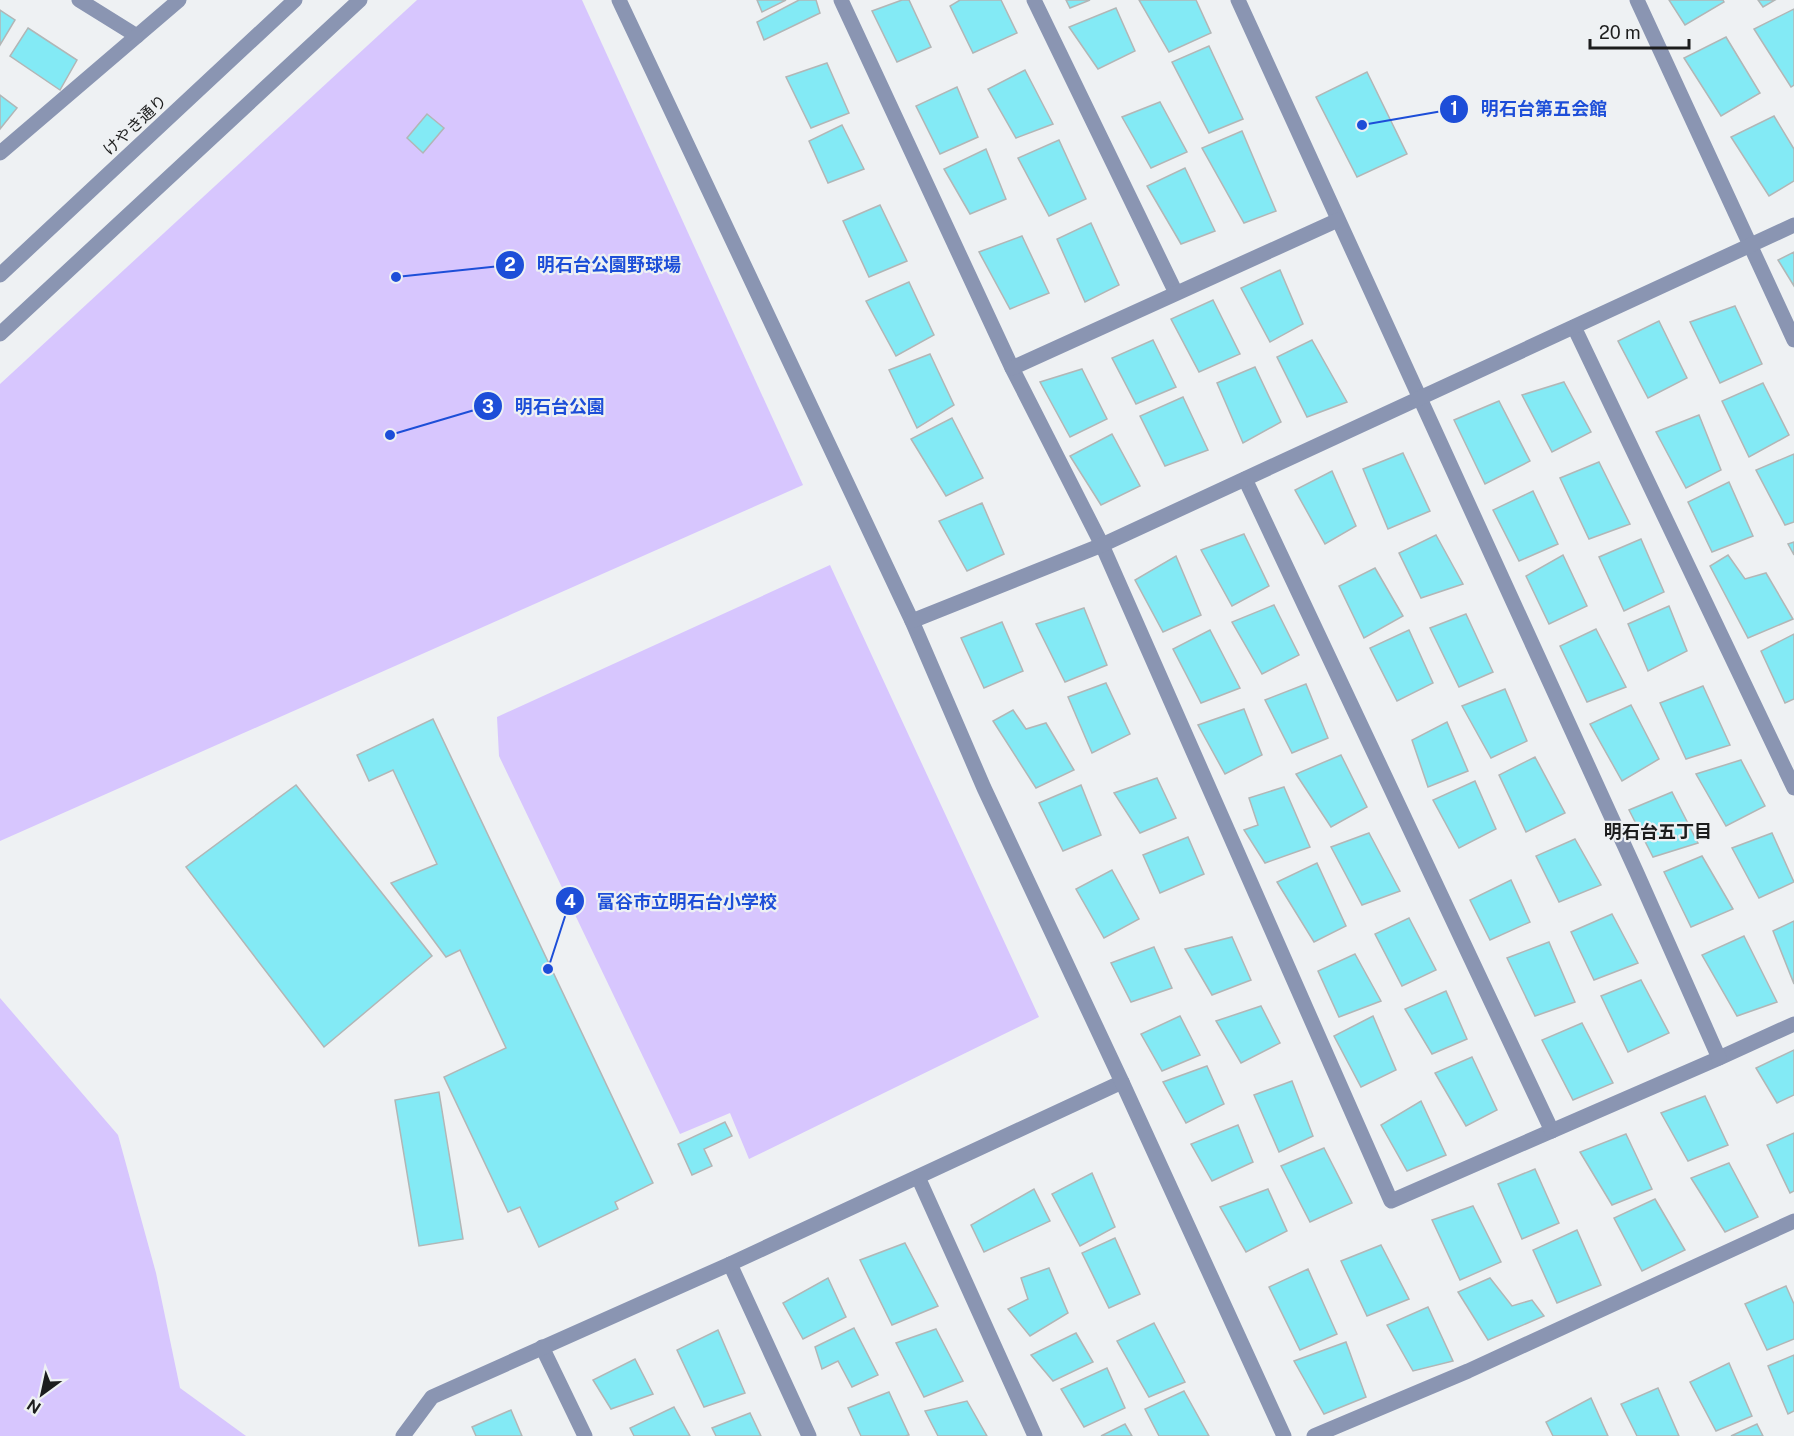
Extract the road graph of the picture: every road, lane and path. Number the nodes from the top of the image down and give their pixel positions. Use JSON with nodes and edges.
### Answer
{"nodes":[{"id":1,"x":79,"y":0,"type":"edge"},
{"id":2,"x":179,"y":0,"type":"edge"},
{"id":3,"x":295,"y":0,"type":"edge"},
{"id":4,"x":360,"y":0,"type":"edge"},
{"id":5,"x":620,"y":0,"type":"edge"},
{"id":6,"x":841,"y":0,"type":"edge"},
{"id":7,"x":1034,"y":0,"type":"edge"},
{"id":8,"x":1238,"y":0,"type":"edge"},
{"id":9,"x":1637,"y":0,"type":"edge"},
{"id":10,"x":136,"y":36,"type":"junction"},
{"id":11,"x":0,"y":153,"type":"edge"},
{"id":12,"x":1338,"y":220,"type":"junction"},
{"id":13,"x":1794,"y":225,"type":"edge"},
{"id":14,"x":1751,"y":245,"type":"junction"},
{"id":15,"x":0,"y":275,"type":"edge"},
{"id":16,"x":1176,"y":293,"type":"junction"},
{"id":17,"x":1574,"y":327,"type":"junction"},
{"id":18,"x":0,"y":334,"type":"edge"},
{"id":19,"x":1794,"y":340,"type":"edge"},
{"id":20,"x":1012,"y":368,"type":"junction"},
{"id":21,"x":1419,"y":398,"type":"junction"},
{"id":22,"x":1245,"y":478,"type":"junction"},
{"id":23,"x":1102,"y":545,"type":"junction"},
{"id":24,"x":912,"y":621,"type":"junction"},
{"id":25,"x":1794,"y":788,"type":"edge"},
{"id":26,"x":1794,"y":1024,"type":"edge"},
{"id":27,"x":1719,"y":1058,"type":"junction"},
{"id":28,"x":1122,"y":1082,"type":"junction"},
{"id":29,"x":1552,"y":1131,"type":"junction"},
{"id":30,"x":918,"y":1177,"type":"junction"},
{"id":31,"x":1793,"y":1225,"type":"edge"},
{"id":32,"x":730,"y":1264,"type":"junction"},
{"id":33,"x":542,"y":1347,"type":"junction"},
{"id":34,"x":403,"y":1436,"type":"edge"},
{"id":35,"x":585,"y":1436,"type":"edge"},
{"id":36,"x":809,"y":1436,"type":"edge"},
{"id":37,"x":1035,"y":1436,"type":"edge"},
{"id":38,"x":1284,"y":1436,"type":"edge"},
{"id":39,"x":1314,"y":1436,"type":"edge"}],
"edges":[{"from":1,"to":10,"type":"street"},
{"from":2,"to":10,"type":"street"},
{"from":3,"to":15,"type":"street","name":"けやき通り"},
{"from":4,"to":18,"type":"street"},
{"from":5,"to":24,"type":"street"},
{"from":6,"to":20,"type":"street"},
{"from":7,"to":16,"type":"street"},
{"from":8,"to":12,"type":"street"},
{"from":9,"to":14,"type":"street"},
{"from":10,"to":11,"type":"street"},
{"from":12,"to":16,"type":"street"},
{"from":12,"to":21,"type":"street"},
{"from":13,"to":14,"type":"street"},
{"from":14,"to":17,"type":"street"},
{"from":14,"to":19,"type":"street"},
{"from":16,"to":20,"type":"street"},
{"from":17,"to":21,"type":"street"},
{"from":17,"to":25,"type":"street"},
{"from":20,"to":23,"type":"street"},
{"from":21,"to":22,"type":"street"},
{"from":21,"to":27,"type":"street"},
{"from":22,"to":23,"type":"street"},
{"from":22,"to":29,"type":"street"},
{"from":23,"to":24,"type":"street"},
{"from":23,"to":29,"type":"street"},
{"from":24,"to":28,"type":"street"},
{"from":26,"to":27,"type":"street"},
{"from":27,"to":29,"type":"street"},
{"from":28,"to":30,"type":"street"},
{"from":28,"to":38,"type":"street"},
{"from":30,"to":32,"type":"street"},
{"from":30,"to":37,"type":"street"},
{"from":31,"to":39,"type":"street"},
{"from":32,"to":33,"type":"street"},
{"from":32,"to":36,"type":"street"},
{"from":33,"to":34,"type":"street"},
{"from":33,"to":35,"type":"street"}]}
